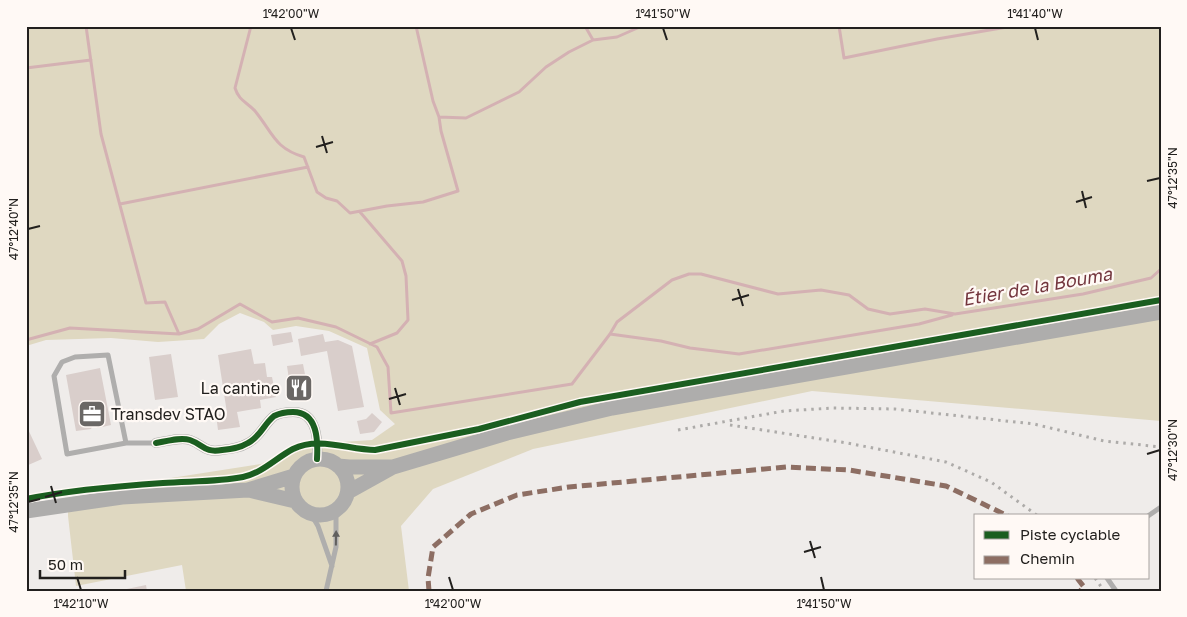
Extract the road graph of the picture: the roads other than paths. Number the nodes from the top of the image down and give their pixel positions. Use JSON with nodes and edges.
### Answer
{"nodes":[{"id":1,"x":1161,"y":312,"type":"edge"},
{"id":2,"x":126,"y":443,"type":"junction"},
{"id":3,"x":156,"y":443,"type":"joint"},
{"id":4,"x":317,"y":459,"type":"junction"},
{"id":5,"x":338,"y":466,"type":"junction"},
{"id":6,"x":393,"y":467,"type":"junction"},
{"id":7,"x":294,"y":476,"type":"junction"},
{"id":8,"x":248,"y":490,"type":"junction"},
{"id":9,"x":348,"y":492,"type":"junction"},
{"id":10,"x":295,"y":500,"type":"junction"},
{"id":11,"x":1161,"y":507,"type":"edge"},
{"id":12,"x":336,"y":510,"type":"junction"},
{"id":13,"x":26,"y":511,"type":"edge"},
{"id":14,"x":311,"y":514,"type":"junction"},
{"id":15,"x":1150,"y":515,"type":"edge"},
{"id":16,"x":332,"y":566,"type":"junction"},
{"id":17,"x":1109,"y":580,"type":"edge"},
{"id":18,"x":326,"y":591,"type":"edge"},
{"id":19,"x":1116,"y":591,"type":"edge"}],
"edges":[{"from":1,"to":6,"type":"main road"},
{"from":2,"to":2,"type":"lane"},
{"from":2,"to":3,"type":"lane"},
{"from":3,"to":4,"type":"street"},
{"from":4,"to":5,"type":"main road"},
{"from":4,"to":7,"type":"main road"},
{"from":5,"to":6,"type":"main road"},
{"from":5,"to":9,"type":"main road"},
{"from":6,"to":9,"type":"main road"},
{"from":7,"to":8,"type":"main road"},
{"from":7,"to":10,"type":"main road"},
{"from":8,"to":10,"type":"main road"},
{"from":8,"to":13,"type":"main road"},
{"from":9,"to":12,"type":"main road"},
{"from":10,"to":14,"type":"main road"},
{"from":11,"to":15,"type":"lane"},
{"from":12,"to":14,"type":"main road"},
{"from":16,"to":12,"type":"lane","one_way":true},
{"from":14,"to":16,"type":"lane"},
{"from":16,"to":18,"type":"lane"},
{"from":17,"to":19,"type":"lane"}]}
